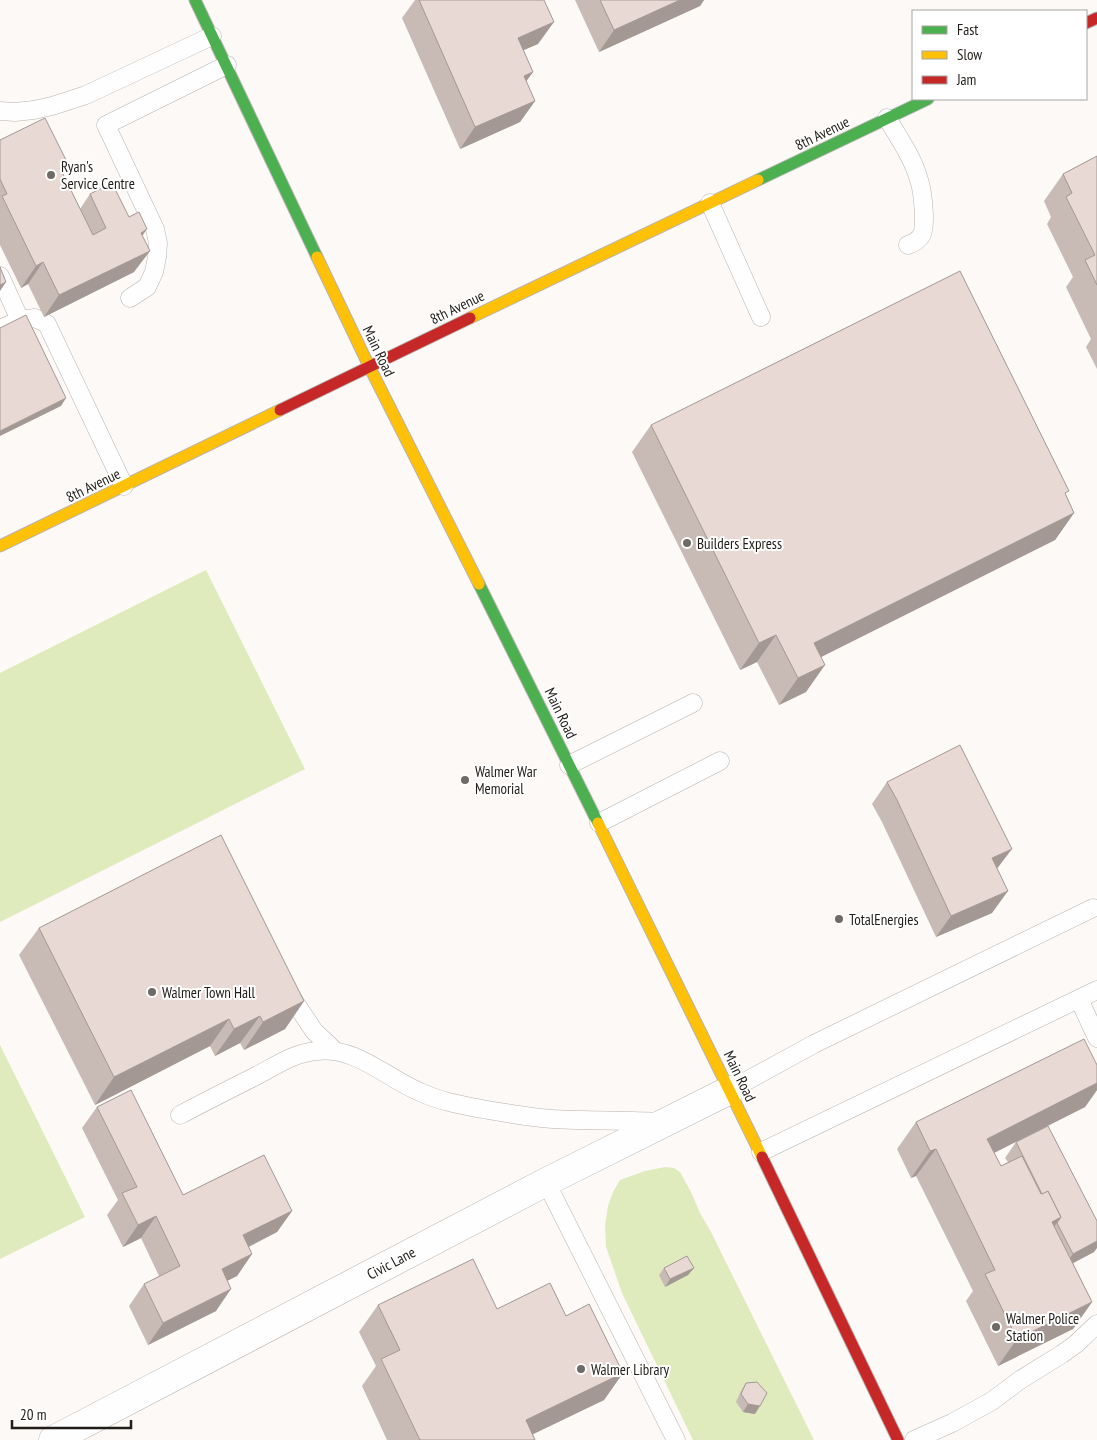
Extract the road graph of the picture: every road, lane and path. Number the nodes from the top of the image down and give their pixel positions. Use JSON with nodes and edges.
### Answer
{"nodes":[{"id":1,"x":195,"y":0,"type":"edge"},
{"id":2,"x":212,"y":36,"type":"junction"},
{"id":3,"x":227,"y":65,"type":"junction"},
{"id":4,"x":926,"y":100,"type":"edge"},
{"id":5,"x":0,"y":111,"type":"edge"},
{"id":6,"x":887,"y":118,"type":"junction"},
{"id":7,"x":710,"y":203,"type":"junction"},
{"id":8,"x":908,"y":245,"type":"dead end"},
{"id":9,"x":0,"y":276,"type":"edge"},
{"id":10,"x":130,"y":298,"type":"dead end"},
{"id":11,"x":761,"y":317,"type":"dead end"},
{"id":12,"x":20,"y":320,"type":"junction"},
{"id":13,"x":0,"y":330,"type":"edge"},
{"id":14,"x":370,"y":366,"type":"junction"},
{"id":15,"x":124,"y":486,"type":"junction"},
{"id":16,"x":0,"y":546,"type":"edge"},
{"id":17,"x":693,"y":702,"type":"dead end"},
{"id":18,"x":720,"y":761,"type":"dead end"},
{"id":19,"x":570,"y":765,"type":"junction"},
{"id":20,"x":599,"y":823,"type":"junction"},
{"id":21,"x":1093,"y":908,"type":"dead end"},
{"id":22,"x":276,"y":975,"type":"edge"},
{"id":23,"x":1097,"y":990,"type":"edge"},
{"id":24,"x":1079,"y":999,"type":"junction"},
{"id":25,"x":1097,"y":1038,"type":"edge"},
{"id":26,"x":335,"y":1051,"type":"junction"},
{"id":27,"x":730,"y":1090,"type":"junction"},
{"id":28,"x":180,"y":1115,"type":"dead end"},
{"id":29,"x":668,"y":1122,"type":"junction"},
{"id":30,"x":761,"y":1152,"type":"junction"},
{"id":31,"x":546,"y":1182,"type":"junction"},
{"id":32,"x":1097,"y":1324,"type":"edge"},
{"id":33,"x":53,"y":1440,"type":"edge"},
{"id":34,"x":676,"y":1440,"type":"edge"},
{"id":35,"x":898,"y":1440,"type":"edge"},
{"id":36,"x":914,"y":1440,"type":"edge"}],
"edges":[{"from":1,"to":2,"type":"main road","name":"Main Road"},
{"from":2,"to":3,"type":"main road","name":"Main Road"},
{"from":2,"to":5,"type":"lane"},
{"from":3,"to":10,"type":"lane"},
{"from":3,"to":14,"type":"main road","name":"Main Road"},
{"from":4,"to":6,"type":"main road","name":"8th Avenue"},
{"from":6,"to":7,"type":"main road","name":"8th Avenue"},
{"from":6,"to":8,"type":"lane"},
{"from":7,"to":11,"type":"lane"},
{"from":7,"to":14,"type":"main road","name":"8th Avenue"},
{"from":9,"to":12,"type":"lane"},
{"from":12,"to":13,"type":"lane"},
{"from":12,"to":15,"type":"lane"},
{"from":14,"to":15,"type":"main road","name":"8th Avenue"},
{"from":14,"to":19,"type":"main road","name":"Main Road"},
{"from":15,"to":16,"type":"main road","name":"8th Avenue"},
{"from":17,"to":19,"type":"lane"},
{"from":18,"to":20,"type":"lane"},
{"from":19,"to":20,"type":"main road","name":"Main Road"},
{"from":20,"to":27,"type":"main road","name":"Main Road"},
{"from":21,"to":27,"type":"lane"},
{"from":22,"to":26,"type":"lane"},
{"from":23,"to":24,"type":"lane"},
{"from":24,"to":25,"type":"lane"},
{"from":24,"to":30,"type":"lane"},
{"from":26,"to":28,"type":"lane"},
{"from":26,"to":29,"type":"lane"},
{"from":27,"to":29,"type":"street","name":"Civic Lane"},
{"from":27,"to":30,"type":"main road","name":"Main Road"},
{"from":29,"to":31,"type":"street","name":"Civic Lane"},
{"from":30,"to":35,"type":"main road","name":"Main Road"},
{"from":31,"to":33,"type":"street","name":"Civic Lane"},
{"from":31,"to":34,"type":"lane"},
{"from":32,"to":36,"type":"lane"}]}
